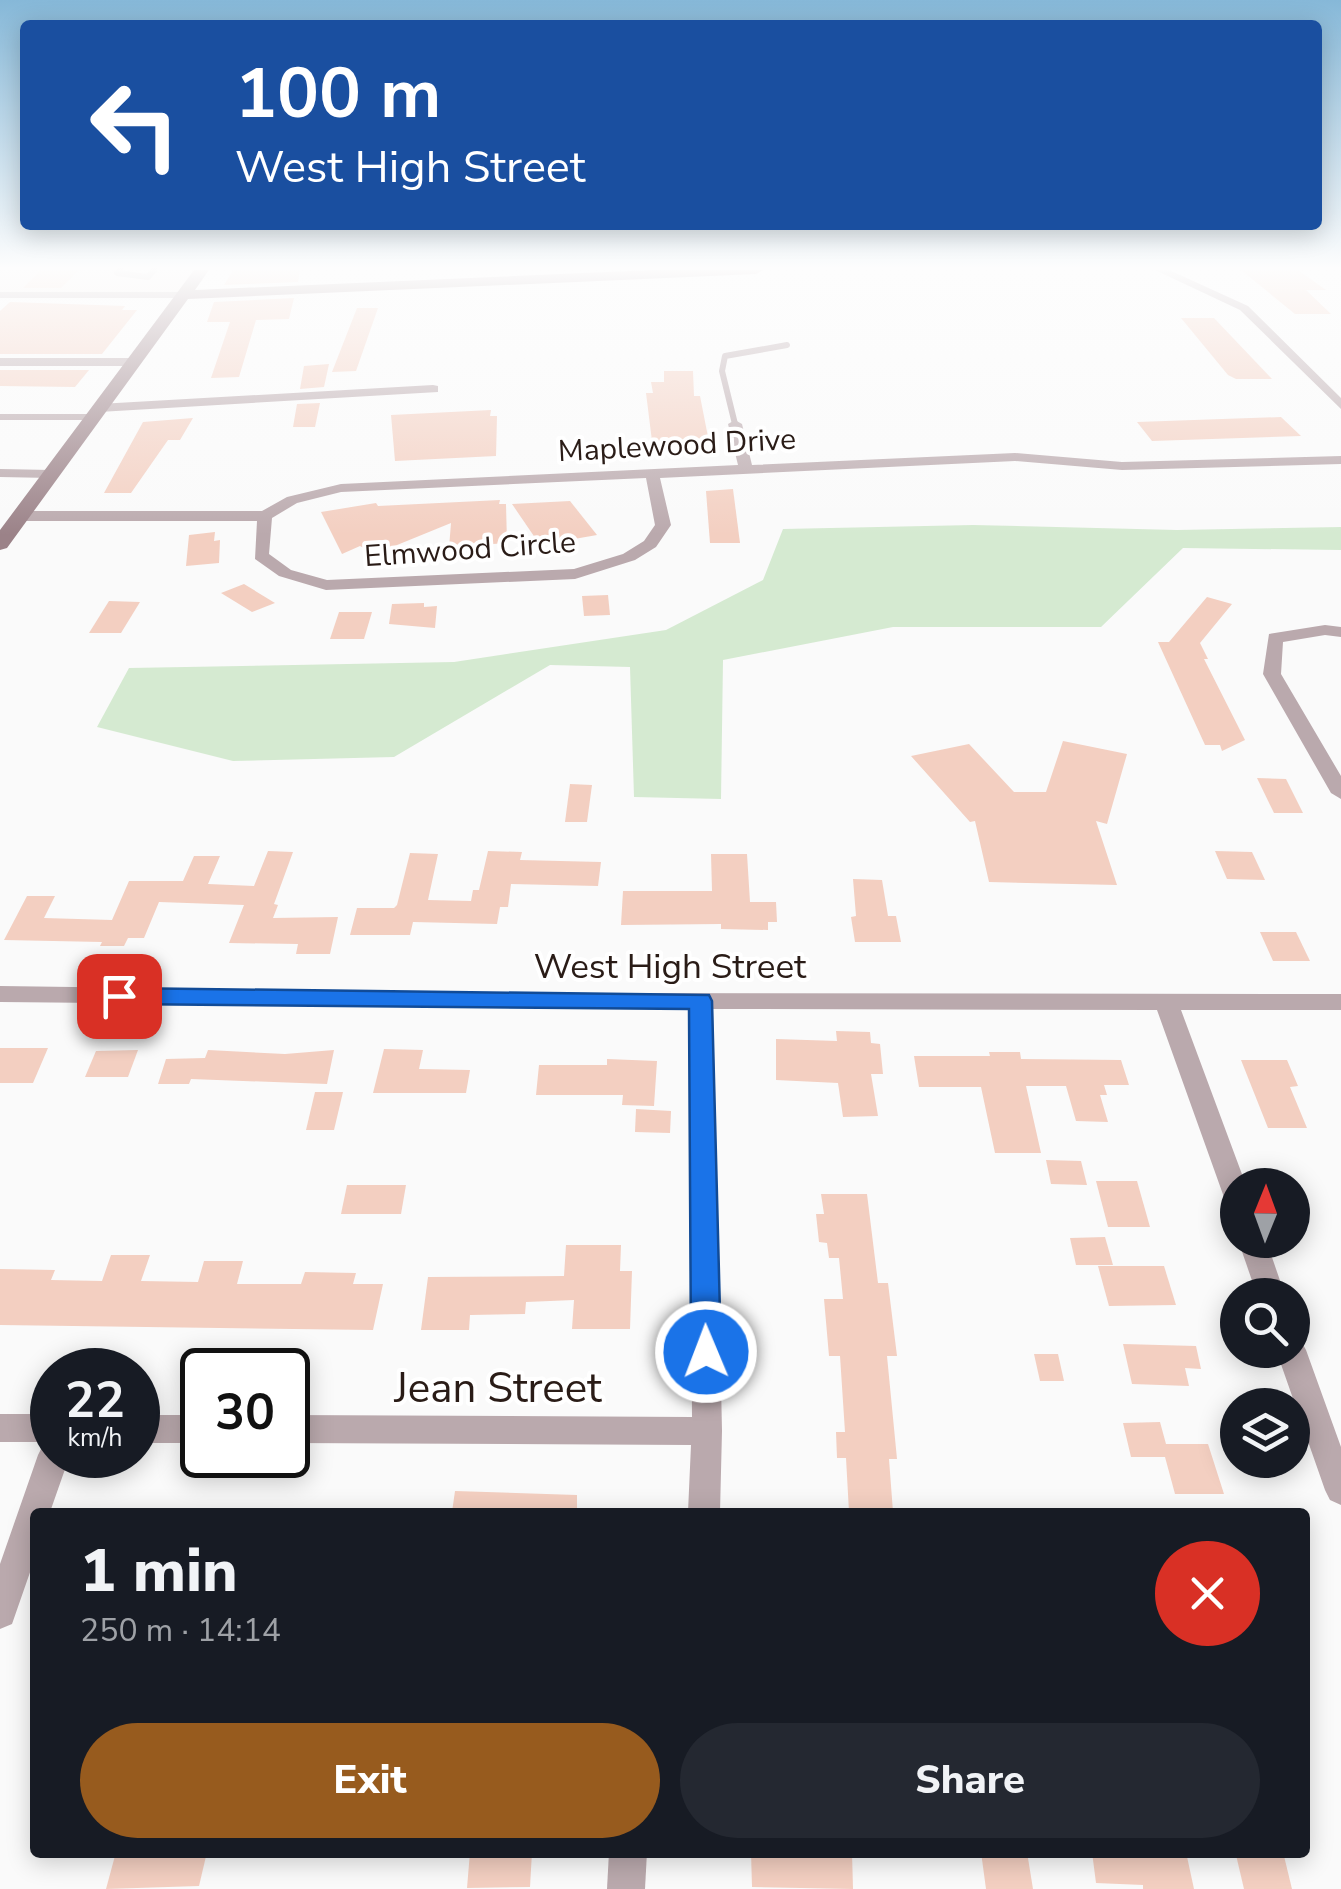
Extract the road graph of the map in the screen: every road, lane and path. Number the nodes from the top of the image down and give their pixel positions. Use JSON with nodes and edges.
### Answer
{"nodes":[{"id":1,"x":137,"y":358,"type":"edge"},
{"id":2,"x":725,"y":358,"type":"edge"},
{"id":3,"x":1294,"y":358,"type":"edge"},
{"id":4,"x":0,"y":362,"type":"edge"},
{"id":5,"x":134,"y":362,"type":"junction"},
{"id":6,"x":433,"y":389,"type":"dead end"},
{"id":7,"x":1341,"y":405,"type":"edge"},
{"id":8,"x":96,"y":412,"type":"junction"},
{"id":9,"x":0,"y":416,"type":"edge"},
{"id":10,"x":735,"y":424,"type":"joint"},
{"id":11,"x":1341,"y":460,"type":"edge"},
{"id":12,"x":746,"y":470,"type":"junction"},
{"id":13,"x":0,"y":473,"type":"edge"},
{"id":14,"x":652,"y":474,"type":"junction"},
{"id":15,"x":48,"y":478,"type":"junction"},
{"id":16,"x":0,"y":483,"type":"edge"},
{"id":17,"x":20,"y":516,"type":"junction"},
{"id":18,"x":265,"y":516,"type":"junction"},
{"id":19,"x":0,"y":544,"type":"edge"},
{"id":20,"x":1341,"y":632,"type":"edge"},
{"id":21,"x":1341,"y":793,"type":"edge"},
{"id":22,"x":0,"y":994,"type":"edge"},
{"id":23,"x":700,"y":1001,"type":"junction"},
{"id":24,"x":1166,"y":1001,"type":"junction"},
{"id":25,"x":1341,"y":1002,"type":"edge"},
{"id":26,"x":1226,"y":1168,"type":"edge"},
{"id":27,"x":1297,"y":1368,"type":"edge"},
{"id":28,"x":0,"y":1428,"type":"edge"},
{"id":29,"x":30,"y":1428,"type":"edge"},
{"id":30,"x":310,"y":1429,"type":"edge"},
{"id":31,"x":708,"y":1431,"type":"junction"},
{"id":32,"x":46,"y":1478,"type":"edge"},
{"id":33,"x":1341,"y":1490,"type":"edge"},
{"id":34,"x":36,"y":1508,"type":"edge"},
{"id":35,"x":704,"y":1508,"type":"edge"},
{"id":36,"x":30,"y":1525,"type":"edge"},
{"id":37,"x":0,"y":1612,"type":"edge"},
{"id":38,"x":628,"y":1858,"type":"edge"},
{"id":39,"x":626,"y":1889,"type":"edge"}],
"edges":[{"from":1,"to":5,"type":"main road"},
{"from":2,"to":10,"type":"lane"},
{"from":3,"to":7,"type":"street"},
{"from":4,"to":5,"type":"street"},
{"from":5,"to":8,"type":"main road"},
{"from":6,"to":8,"type":"street"},
{"from":8,"to":9,"type":"lane"},
{"from":8,"to":15,"type":"main road"},
{"from":10,"to":12,"type":"street"},
{"from":11,"to":12,"type":"street","name":"Maplewood Drive"},
{"from":12,"to":14,"type":"street","name":"Maplewood Drive"},
{"from":13,"to":15,"type":"street"},
{"from":14,"to":18,"type":"street","name":"Maplewood Drive"},
{"from":14,"to":18,"type":"street","name":"Elmwood Circle"},
{"from":15,"to":16,"type":"street"},
{"from":15,"to":17,"type":"main road"},
{"from":17,"to":18,"type":"street","name":"Maplewood Drive"},
{"from":17,"to":19,"type":"main road"},
{"from":20,"to":21,"type":"street"},
{"from":22,"to":23,"type":"street","name":"West High Street"},
{"from":23,"to":24,"type":"street","name":"West High Street"},
{"from":23,"to":31,"type":"street"},
{"from":24,"to":25,"type":"street","name":"West High Street"},
{"from":24,"to":26,"type":"street"},
{"from":27,"to":33,"type":"street"},
{"from":28,"to":29,"type":"street"},
{"from":30,"to":31,"type":"street","name":"Jean Street"},
{"from":31,"to":35,"type":"street"},
{"from":32,"to":34,"type":"street"},
{"from":36,"to":37,"type":"street"},
{"from":38,"to":39,"type":"street"}]}
